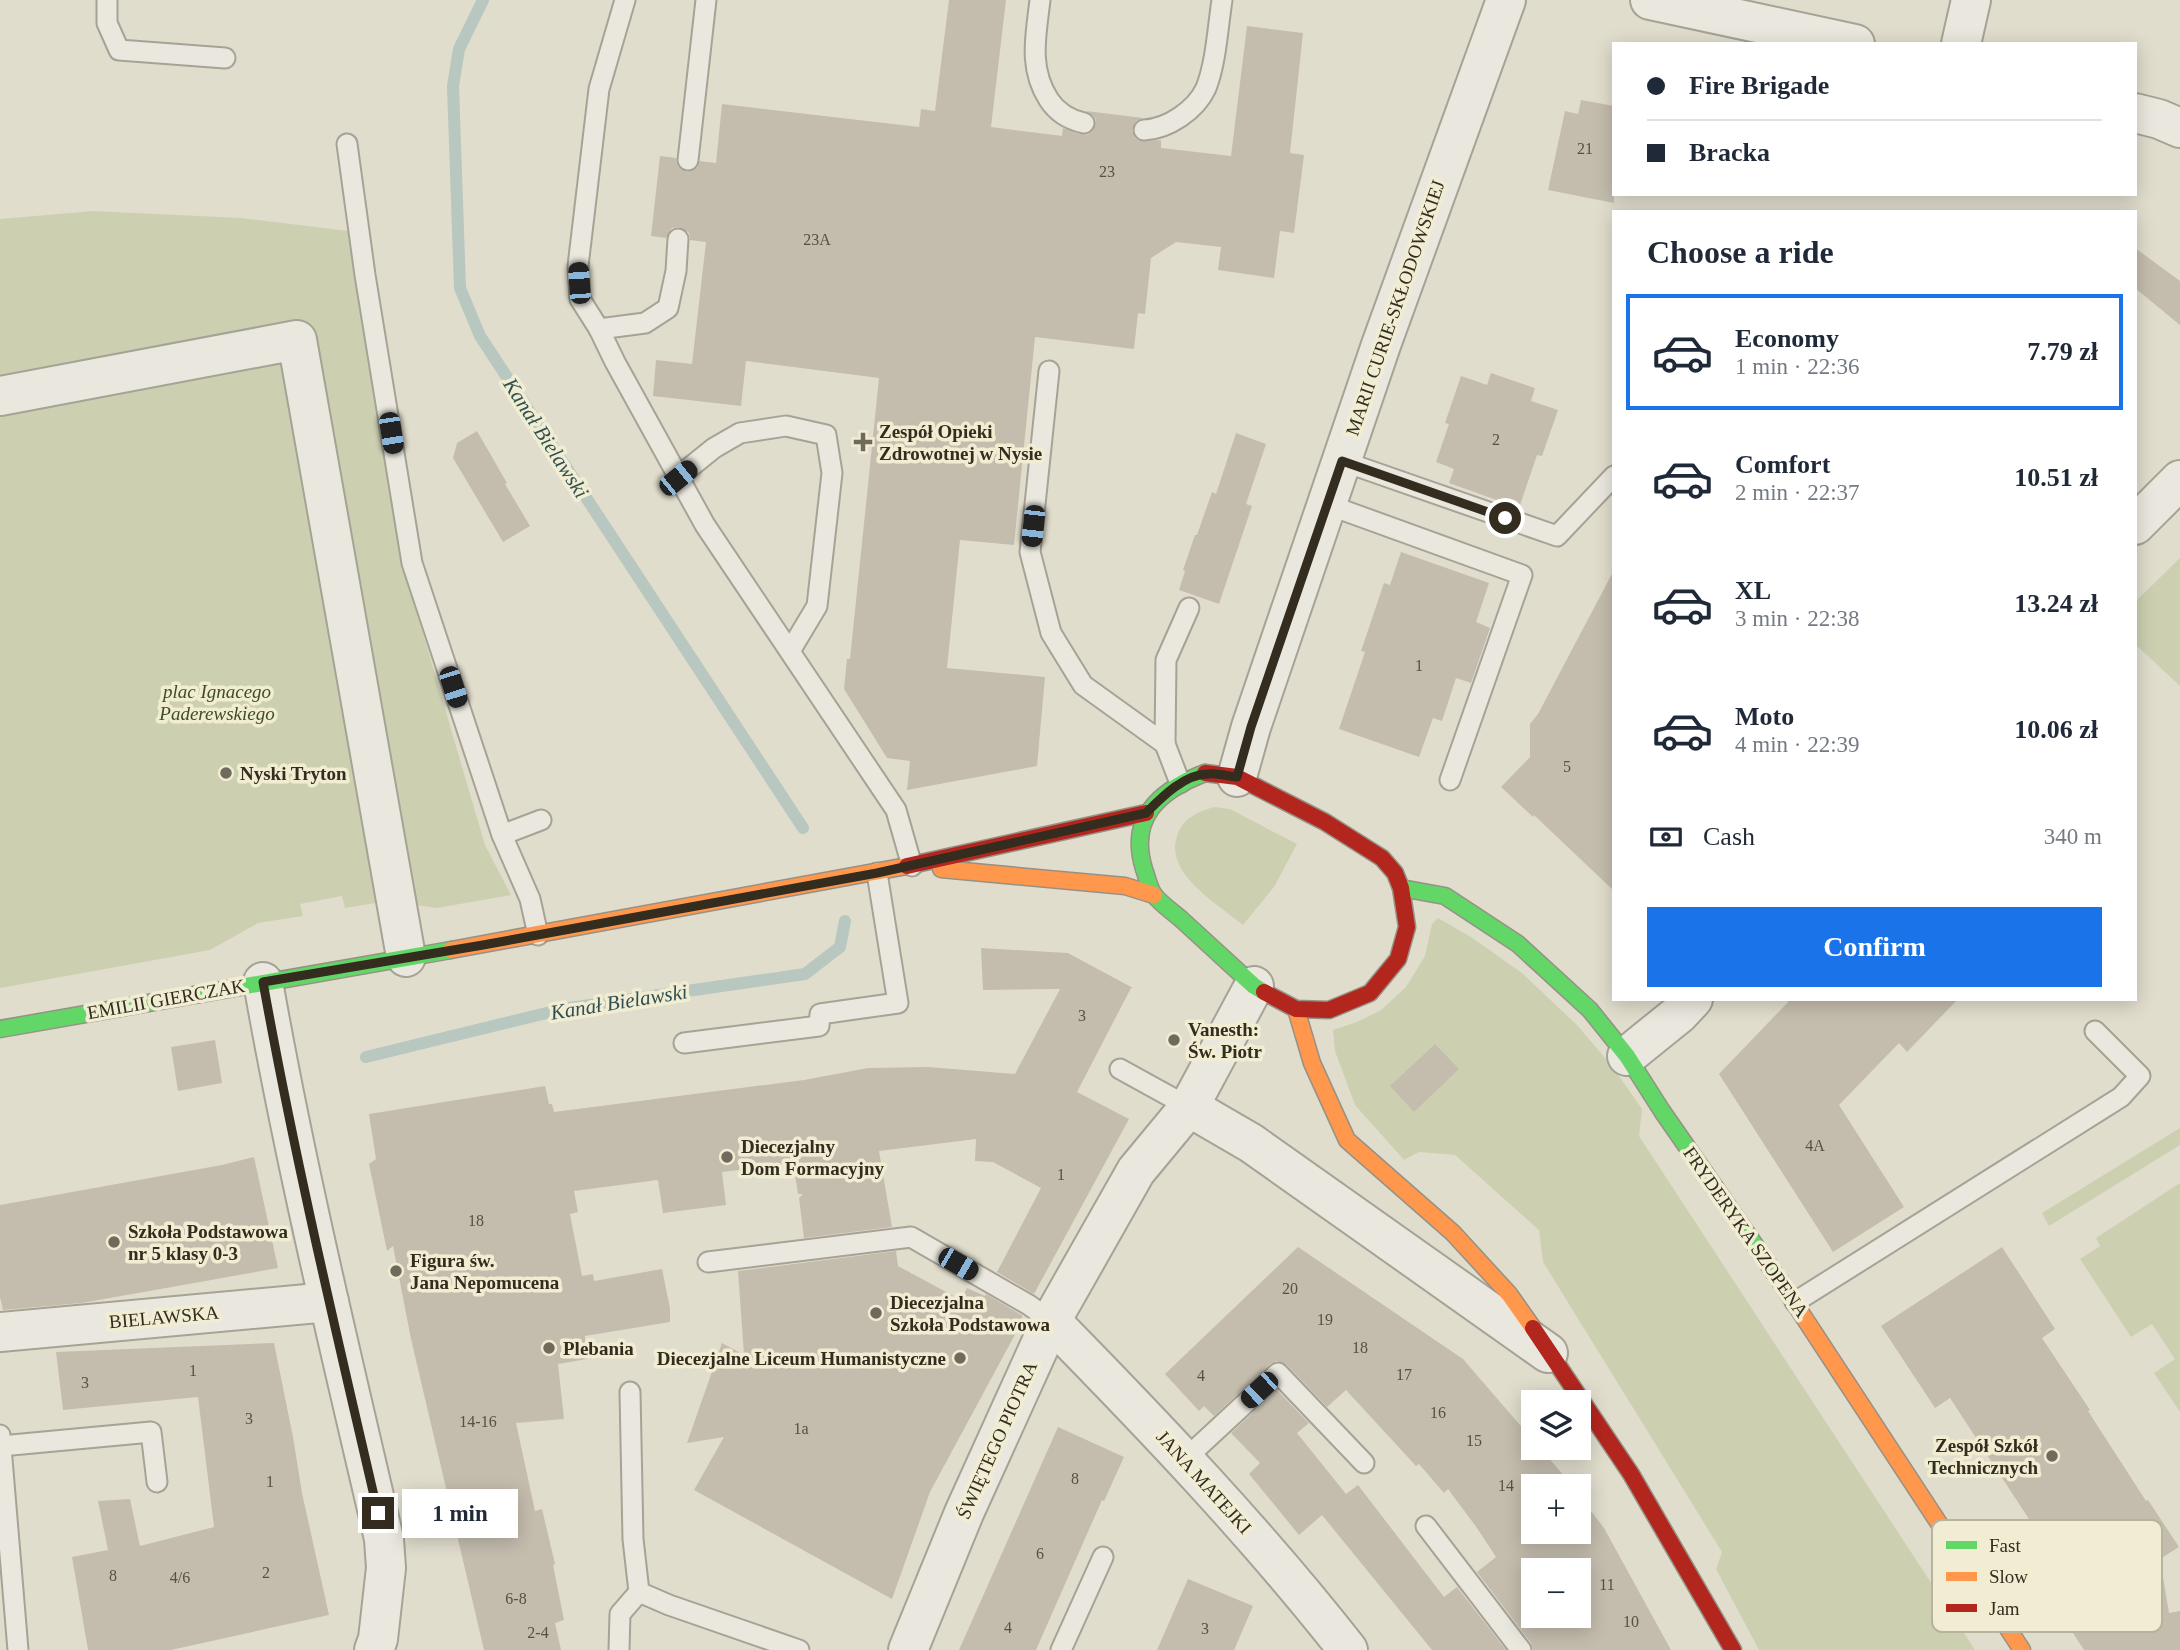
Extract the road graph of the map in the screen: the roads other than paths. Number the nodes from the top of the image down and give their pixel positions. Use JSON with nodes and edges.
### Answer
{"nodes":[{"id":1,"x":107,"y":0,"type":"edge"},
{"id":2,"x":625,"y":0,"type":"edge"},
{"id":3,"x":706,"y":0,"type":"edge"},
{"id":4,"x":1040,"y":0,"type":"edge"},
{"id":5,"x":1222,"y":0,"type":"edge"},
{"id":6,"x":1506,"y":0,"type":"edge"},
{"id":7,"x":1650,"y":0,"type":"edge"},
{"id":8,"x":1971,"y":0,"type":"edge"},
{"id":9,"x":1846,"y":42,"type":"edge"},
{"id":10,"x":1962,"y":42,"type":"edge"},
{"id":11,"x":225,"y":58,"type":"dead end"},
{"id":12,"x":2137,"y":114,"type":"edge"},
{"id":13,"x":1084,"y":122,"type":"dead end"},
{"id":14,"x":2180,"y":128,"type":"edge"},
{"id":15,"x":1144,"y":130,"type":"dead end"},
{"id":16,"x":347,"y":144,"type":"dead end"},
{"id":17,"x":688,"y":160,"type":"dead end"},
{"id":18,"x":678,"y":239,"type":"dead end"},
{"id":19,"x":600,"y":328,"type":"junction"},
{"id":20,"x":1049,"y":371,"type":"dead end"},
{"id":21,"x":0,"y":396,"type":"edge"},
{"id":22,"x":1342,"y":461,"type":"junction"},
{"id":23,"x":678,"y":478,"type":"junction"},
{"id":24,"x":1612,"y":478,"type":"edge"},
{"id":25,"x":2180,"y":480,"type":"edge"},
{"id":26,"x":1326,"y":504,"type":"junction"},
{"id":27,"x":2137,"y":523,"type":"edge"},
{"id":28,"x":1189,"y":608,"type":"dead end"},
{"id":29,"x":790,"y":651,"type":"junction"},
{"id":30,"x":1165,"y":744,"type":"junction"},
{"id":31,"x":1237,"y":777,"type":"junction"},
{"id":32,"x":1450,"y":780,"type":"dead end"},
{"id":33,"x":1180,"y":783,"type":"junction"},
{"id":34,"x":1146,"y":813,"type":"junction"},
{"id":35,"x":541,"y":820,"type":"dead end"},
{"id":36,"x":502,"y":835,"type":"junction"},
{"id":37,"x":912,"y":866,"type":"junction"},
{"id":38,"x":877,"y":873,"type":"junction"},
{"id":39,"x":1401,"y":888,"type":"junction"},
{"id":40,"x":1154,"y":895,"type":"junction"},
{"id":41,"x":538,"y":935,"type":"junction"},
{"id":42,"x":406,"y":957,"type":"junction"},
{"id":43,"x":263,"y":982,"type":"junction"},
{"id":44,"x":1254,"y":986,"type":"junction"},
{"id":45,"x":1691,"y":1001,"type":"edge"},
{"id":46,"x":1296,"y":1009,"type":"junction"},
{"id":47,"x":0,"y":1029,"type":"edge"},
{"id":48,"x":2095,"y":1031,"type":"dead end"},
{"id":49,"x":684,"y":1043,"type":"dead end"},
{"id":50,"x":1627,"y":1056,"type":"junction"},
{"id":51,"x":1120,"y":1069,"type":"dead end"},
{"id":52,"x":1189,"y":1107,"type":"junction"},
{"id":53,"x":708,"y":1262,"type":"dead end"},
{"id":54,"x":1795,"y":1302,"type":"junction"},
{"id":55,"x":329,"y":1303,"type":"junction"},
{"id":56,"x":1051,"y":1321,"type":"junction"},
{"id":57,"x":0,"y":1332,"type":"edge"},
{"id":58,"x":1553,"y":1357,"type":"junction"},
{"id":59,"x":630,"y":1392,"type":"dead end"},
{"id":60,"x":1,"y":1440,"type":"edge"},
{"id":61,"x":1184,"y":1460,"type":"junction"},
{"id":62,"x":1364,"y":1463,"type":"dead end"},
{"id":63,"x":157,"y":1482,"type":"dead end"},
{"id":64,"x":1937,"y":1520,"type":"edge"},
{"id":65,"x":1426,"y":1526,"type":"dead end"},
{"id":66,"x":1103,"y":1557,"type":"dead end"},
{"id":67,"x":639,"y":1592,"type":"junction"},
{"id":68,"x":2010,"y":1632,"type":"edge"},
{"id":69,"x":770,"y":1645,"type":"edge"},
{"id":70,"x":18,"y":1650,"type":"edge"},
{"id":71,"x":374,"y":1650,"type":"edge"},
{"id":72,"x":619,"y":1650,"type":"edge"},
{"id":73,"x":799,"y":1650,"type":"edge"},
{"id":74,"x":908,"y":1650,"type":"edge"},
{"id":75,"x":1061,"y":1650,"type":"edge"},
{"id":76,"x":1348,"y":1650,"type":"edge"},
{"id":77,"x":1521,"y":1650,"type":"edge"},
{"id":78,"x":1733,"y":1650,"type":"edge"},
{"id":79,"x":2022,"y":1650,"type":"edge"}],
"edges":[{"from":1,"to":11,"type":"lane"},
{"from":2,"to":19,"type":"lane"},
{"from":3,"to":17,"type":"lane"},
{"from":4,"to":13,"type":"lane"},
{"from":5,"to":15,"type":"lane"},
{"from":6,"to":22,"type":"street","name":"MARII CURIE-SKŁODOWSKIEJ"},
{"from":7,"to":9,"type":"street"},
{"from":8,"to":10,"type":"street"},
{"from":12,"to":14,"type":"street"},
{"from":16,"to":36,"type":"lane"},
{"from":18,"to":19,"type":"lane"},
{"from":19,"to":23,"type":"lane"},
{"from":20,"to":30,"type":"lane"},
{"from":21,"to":42,"type":"street"},
{"from":22,"to":24,"type":"lane"},
{"from":22,"to":26,"type":"street","name":"MARII CURIE-SKŁODOWSKIEJ"},
{"from":23,"to":29,"type":"lane"},
{"from":23,"to":29,"type":"lane"},
{"from":25,"to":27,"type":"street"},
{"from":26,"to":31,"type":"street","name":"MARII CURIE-SKŁODOWSKIEJ"},
{"from":26,"to":32,"type":"lane"},
{"from":28,"to":30,"type":"lane"},
{"from":29,"to":37,"type":"lane"},
{"from":30,"to":33,"type":"lane"},
{"from":31,"to":33,"type":"street"},
{"from":31,"to":39,"type":"street"},
{"from":33,"to":34,"type":"street"},
{"from":34,"to":37,"type":"street","name":"EMILII GIERCZAK"},
{"from":34,"to":40,"type":"street"},
{"from":35,"to":36,"type":"lane"},
{"from":36,"to":41,"type":"lane"},
{"from":37,"to":38,"type":"street","name":"EMILII GIERCZAK"},
{"from":37,"to":40,"type":"street","name":"EMILII GIERCZAK"},
{"from":38,"to":41,"type":"street","name":"EMILII GIERCZAK"},
{"from":38,"to":49,"type":"lane"},
{"from":39,"to":46,"type":"street"},
{"from":39,"to":50,"type":"street","name":"FRYDERYKA SZOPENA"},
{"from":40,"to":44,"type":"street"},
{"from":41,"to":42,"type":"street","name":"EMILII GIERCZAK"},
{"from":42,"to":43,"type":"street","name":"EMILII GIERCZAK"},
{"from":43,"to":47,"type":"street","name":"EMILII GIERCZAK"},
{"from":43,"to":55,"type":"street"},
{"from":44,"to":46,"type":"street"},
{"from":44,"to":52,"type":"street","name":"ŚWIĘTEGO PIOTRA"},
{"from":45,"to":50,"type":"street"},
{"from":46,"to":58,"type":"street"},
{"from":48,"to":54,"type":"lane"},
{"from":50,"to":54,"type":"street","name":"FRYDERYKA SZOPENA"},
{"from":51,"to":52,"type":"lane"},
{"from":52,"to":56,"type":"street","name":"ŚWIĘTEGO PIOTRA"},
{"from":52,"to":58,"type":"street"},
{"from":53,"to":56,"type":"lane"},
{"from":54,"to":64,"type":"street","name":"FRYDERYKA SZOPENA"},
{"from":55,"to":57,"type":"street","name":"BIELAWSKA"},
{"from":55,"to":71,"type":"street"},
{"from":56,"to":61,"type":"street","name":"JANA MATEJKI"},
{"from":56,"to":74,"type":"street","name":"ŚWIĘTEGO PIOTRA"},
{"from":58,"to":78,"type":"street"},
{"from":59,"to":67,"type":"lane"},
{"from":60,"to":63,"type":"lane"},
{"from":60,"to":70,"type":"lane"},
{"from":61,"to":62,"type":"lane"},
{"from":61,"to":76,"type":"street","name":"JANA MATEJKI"},
{"from":65,"to":77,"type":"lane"},
{"from":66,"to":75,"type":"lane"},
{"from":67,"to":69,"type":"lane"},
{"from":67,"to":72,"type":"lane"},
{"from":68,"to":79,"type":"street","name":"FRYDERYKA SZOPENA"},
{"from":69,"to":73,"type":"lane"}]}
